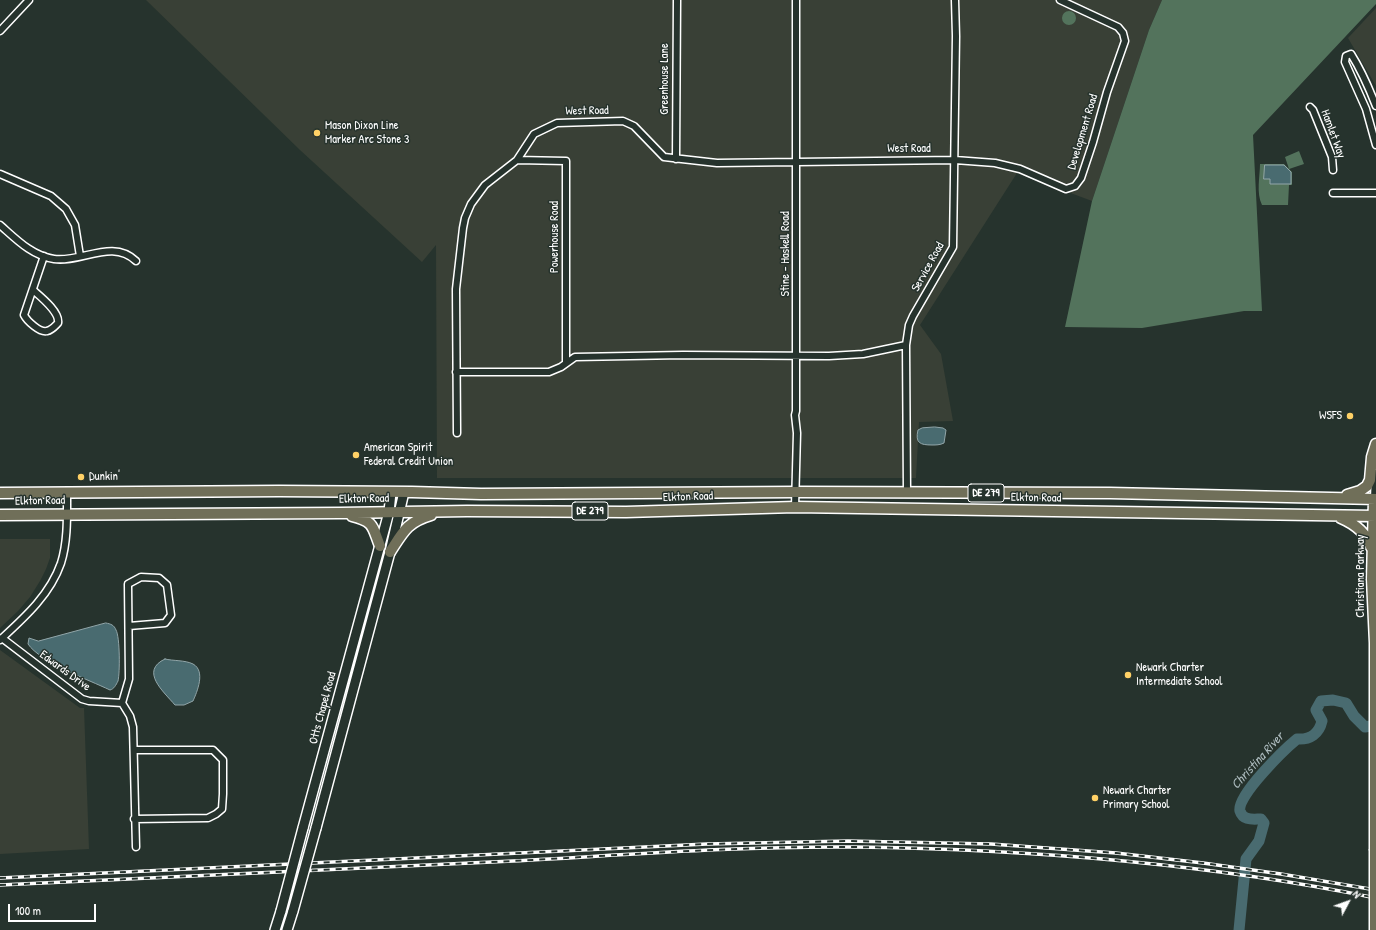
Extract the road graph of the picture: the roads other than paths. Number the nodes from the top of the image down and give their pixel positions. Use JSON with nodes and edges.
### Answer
{"nodes":[{"id":1,"x":29,"y":0,"type":"edge"},
{"id":2,"x":677,"y":0,"type":"edge"},
{"id":3,"x":796,"y":0,"type":"edge"},
{"id":4,"x":955,"y":0,"type":"edge"},
{"id":5,"x":1060,"y":0,"type":"edge"},
{"id":6,"x":0,"y":31,"type":"edge"},
{"id":7,"x":1310,"y":106,"type":"dead end"},
{"id":8,"x":1376,"y":106,"type":"edge"},
{"id":9,"x":1376,"y":145,"type":"edge"},
{"id":10,"x":676,"y":159,"type":"junction"},
{"id":11,"x":517,"y":160,"type":"junction"},
{"id":12,"x":955,"y":160,"type":"junction"},
{"id":13,"x":797,"y":162,"type":"junction"},
{"id":14,"x":1333,"y":170,"type":"dead end"},
{"id":15,"x":0,"y":174,"type":"edge"},
{"id":16,"x":1333,"y":193,"type":"dead end"},
{"id":17,"x":1376,"y":193,"type":"edge"},
{"id":18,"x":0,"y":225,"type":"edge"},
{"id":19,"x":44,"y":256,"type":"junction"},
{"id":20,"x":80,"y":256,"type":"junction"},
{"id":21,"x":136,"y":261,"type":"dead end"},
{"id":22,"x":33,"y":290,"type":"junction"},
{"id":23,"x":906,"y":345,"type":"junction"},
{"id":24,"x":796,"y":356,"type":"junction"},
{"id":25,"x":566,"y":362,"type":"junction"},
{"id":26,"x":456,"y":372,"type":"junction"},
{"id":27,"x":457,"y":433,"type":"dead end"},
{"id":28,"x":1376,"y":444,"type":"edge"},
{"id":29,"x":66,"y":492,"type":"junction"},
{"id":30,"x":392,"y":492,"type":"junction"},
{"id":31,"x":404,"y":492,"type":"junction"},
{"id":32,"x":796,"y":492,"type":"junction"},
{"id":33,"x":0,"y":493,"type":"edge"},
{"id":34,"x":907,"y":493,"type":"junction"},
{"id":35,"x":1336,"y":498,"type":"junction"},
{"id":36,"x":1375,"y":499,"type":"edge"},
{"id":37,"x":795,"y":507,"type":"junction"},
{"id":38,"x":442,"y":511,"type":"junction"},
{"id":39,"x":394,"y":512,"type":"junction"},
{"id":40,"x":340,"y":513,"type":"junction"},
{"id":41,"x":67,"y":514,"type":"junction"},
{"id":42,"x":0,"y":515,"type":"edge"},
{"id":43,"x":1333,"y":515,"type":"junction"},
{"id":44,"x":1375,"y":516,"type":"edge"},
{"id":45,"x":380,"y":546,"type":"junction"},
{"id":46,"x":1372,"y":551,"type":"junction"},
{"id":47,"x":390,"y":552,"type":"junction"},
{"id":48,"x":129,"y":626,"type":"junction"},
{"id":49,"x":1,"y":639,"type":"edge"},
{"id":50,"x":1375,"y":639,"type":"edge"},
{"id":51,"x":122,"y":703,"type":"junction"},
{"id":52,"x":134,"y":750,"type":"junction"},
{"id":53,"x":134,"y":818,"type":"junction"},
{"id":54,"x":136,"y":847,"type":"dead end"},
{"id":55,"x":275,"y":930,"type":"edge"},
{"id":56,"x":287,"y":930,"type":"edge"},
{"id":57,"x":1375,"y":930,"type":"edge"}],
"edges":[{"from":1,"to":6,"type":"street"},
{"from":2,"to":10,"type":"street","name":"Greenhouse Lane"},
{"from":3,"to":13,"type":"street","name":"Stine - Haskell Road"},
{"from":4,"to":12,"type":"street","name":"Service Road"},
{"from":5,"to":12,"type":"street","name":"Development Road"},
{"from":7,"to":14,"type":"street","name":"Hamlet Way"},
{"from":8,"to":9,"type":"street"},
{"from":10,"to":11,"type":"street","name":"West Road"},
{"from":10,"to":13,"type":"street","name":"West Road"},
{"from":11,"to":25,"type":"street","name":"Powerhouse Road"},
{"from":11,"to":26,"type":"street","name":"West Road"},
{"from":12,"to":13,"type":"street","name":"West Road"},
{"from":12,"to":23,"type":"street","name":"Service Road"},
{"from":13,"to":24,"type":"street","name":"Stine - Haskell Road"},
{"from":15,"to":20,"type":"street"},
{"from":16,"to":17,"type":"street"},
{"from":18,"to":19,"type":"street"},
{"from":19,"to":20,"type":"street"},
{"from":19,"to":22,"type":"street"},
{"from":20,"to":21,"type":"street"},
{"from":22,"to":22,"type":"street"},
{"from":23,"to":24,"type":"street"},
{"from":23,"to":34,"type":"street","name":"Service Road"},
{"from":24,"to":25,"type":"street"},
{"from":24,"to":32,"type":"street","name":"Stine - Haskell Road"},
{"from":25,"to":26,"type":"street"},
{"from":26,"to":27,"type":"street","name":"West Road"},
{"from":28,"to":35,"type":"main road"},
{"from":28,"to":36,"type":"street"},
{"from":29,"to":30,"type":"main road","name":"Elkton Road","number":"DE 279"},
{"from":29,"to":33,"type":"main road","name":"Elkton Road","number":"DE 279"},
{"from":29,"to":41,"type":"street"},
{"from":30,"to":31,"type":"main road","name":"Elkton Road","number":"DE 279"},
{"from":30,"to":39,"type":"main road","name":"Otts Chapel Road"},
{"from":31,"to":32,"type":"main road","name":"Elkton Road","number":"DE 279"},
{"from":31,"to":39,"type":"main road","name":"Otts Chapel Road"},
{"from":32,"to":34,"type":"main road","name":"Elkton Road","number":"DE 279"},
{"from":32,"to":37,"type":"street","name":"Stine - Haskell Road"},
{"from":34,"to":35,"type":"main road","name":"Elkton Road","number":"DE 279"},
{"from":35,"to":36,"type":"main road","name":"Elkton Road","number":"DE 279"},
{"from":36,"to":44,"type":"main road","name":"Christiana Parkway"},
{"from":37,"to":38,"type":"main road","name":"Elkton Road","number":"DE 279"},
{"from":37,"to":43,"type":"main road","name":"Elkton Road","number":"DE 279"},
{"from":38,"to":39,"type":"main road","name":"Elkton Road","number":"DE 279"},
{"from":38,"to":47,"type":"main road"},
{"from":39,"to":40,"type":"main road","name":"Elkton Road","number":"DE 279"},
{"from":39,"to":45,"type":"main road","name":"Otts Chapel Road"},
{"from":39,"to":47,"type":"main road","name":"Otts Chapel Road"},
{"from":40,"to":41,"type":"main road","name":"Elkton Road","number":"DE 279"},
{"from":40,"to":45,"type":"main road"},
{"from":41,"to":42,"type":"main road","name":"Elkton Road","number":"DE 279"},
{"from":41,"to":49,"type":"street"},
{"from":43,"to":44,"type":"main road","name":"Elkton Road","number":"DE 279"},
{"from":43,"to":46,"type":"main road"},
{"from":44,"to":46,"type":"main road","name":"Christiana Parkway"},
{"from":45,"to":55,"type":"main road","name":"Otts Chapel Road","bridge":true},
{"from":46,"to":50,"type":"main road","name":"Christiana Parkway"},
{"from":47,"to":56,"type":"main road","name":"Otts Chapel Road","bridge":true},
{"from":48,"to":48,"type":"street"},
{"from":48,"to":51,"type":"street"},
{"from":49,"to":51,"type":"street","name":"Edwards Drive"},
{"from":50,"to":57,"type":"main road","name":"Christiana Parkway","bridge":true},
{"from":51,"to":52,"type":"street"},
{"from":52,"to":53,"type":"street"},
{"from":52,"to":53,"type":"street"},
{"from":53,"to":54,"type":"street"}]}
